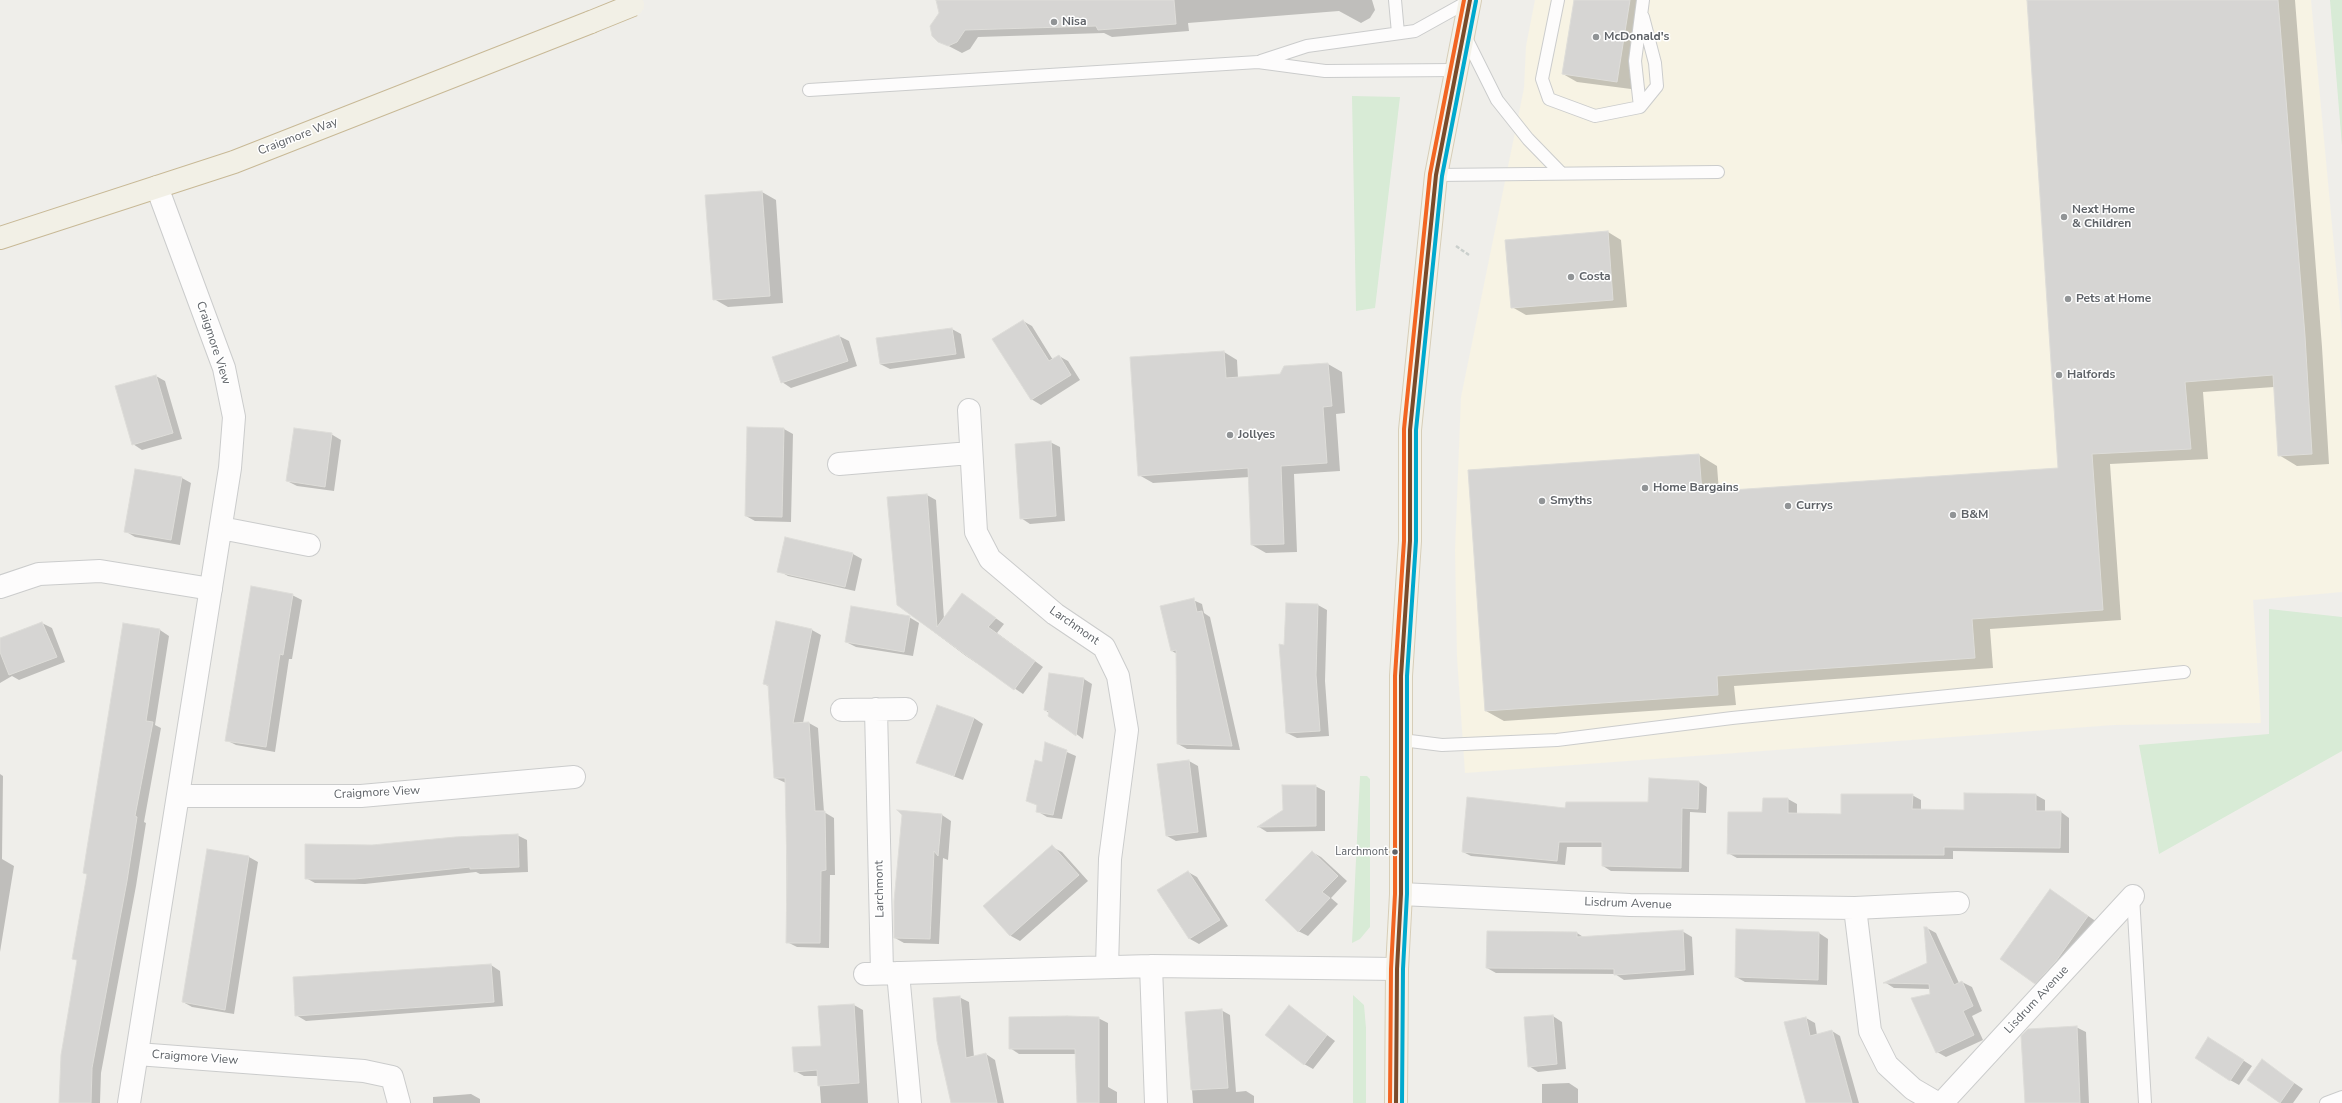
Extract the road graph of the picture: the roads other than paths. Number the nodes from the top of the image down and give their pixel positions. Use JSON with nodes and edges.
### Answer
{"nodes":[{"id":1,"x":1395,"y":0,"type":"edge"},
{"id":2,"x":1558,"y":0,"type":"edge"},
{"id":3,"x":1469,"y":1,"type":"edge"},
{"id":4,"x":639,"y":2,"type":"edge"},
{"id":5,"x":1642,"y":5,"type":"edge"},
{"id":6,"x":1398,"y":33,"type":"junction"},
{"id":7,"x":1463,"y":33,"type":"junction"},
{"id":8,"x":1258,"y":62,"type":"junction"},
{"id":9,"x":1456,"y":70,"type":"junction"},
{"id":10,"x":809,"y":90,"type":"dead end"},
{"id":11,"x":1640,"y":106,"type":"junction"},
{"id":12,"x":1718,"y":172,"type":"dead end"},
{"id":13,"x":1561,"y":173,"type":"junction"},
{"id":14,"x":1436,"y":175,"type":"junction"},
{"id":15,"x":157,"y":187,"type":"junction"},
{"id":16,"x":0,"y":238,"type":"edge"},
{"id":17,"x":969,"y":410,"type":"dead end"},
{"id":18,"x":970,"y":453,"type":"junction"},
{"id":19,"x":839,"y":464,"type":"dead end"},
{"id":20,"x":221,"y":528,"type":"junction"},
{"id":21,"x":309,"y":545,"type":"dead end"},
{"id":22,"x":0,"y":587,"type":"edge"},
{"id":23,"x":211,"y":589,"type":"junction"},
{"id":24,"x":2184,"y":672,"type":"dead end"},
{"id":25,"x":876,"y":709,"type":"junction"},
{"id":26,"x":906,"y":709,"type":"dead end"},
{"id":27,"x":842,"y":710,"type":"dead end"},
{"id":28,"x":1402,"y":740,"type":"junction"},
{"id":29,"x":574,"y":777,"type":"dead end"},
{"id":30,"x":178,"y":796,"type":"junction"},
{"id":31,"x":1401,"y":894,"type":"junction"},
{"id":32,"x":2133,"y":896,"type":"joint"},
{"id":33,"x":1958,"y":903,"type":"dead end"},
{"id":34,"x":1855,"y":908,"type":"junction"},
{"id":35,"x":1151,"y":966,"type":"junction"},
{"id":36,"x":1107,"y":967,"type":"junction"},
{"id":37,"x":1397,"y":969,"type":"junction"},
{"id":38,"x":882,"y":974,"type":"junction"},
{"id":39,"x":137,"y":1054,"type":"junction"},
{"id":40,"x":2342,"y":1096,"type":"edge"},
{"id":41,"x":130,"y":1103,"type":"edge"},
{"id":42,"x":399,"y":1103,"type":"edge"},
{"id":43,"x":910,"y":1103,"type":"edge"},
{"id":44,"x":1156,"y":1103,"type":"edge"},
{"id":45,"x":1396,"y":1103,"type":"edge"},
{"id":46,"x":1937,"y":1103,"type":"edge"},
{"id":47,"x":1942,"y":1103,"type":"edge"},
{"id":48,"x":2145,"y":1103,"type":"edge"},
{"id":49,"x":2326,"y":1103,"type":"edge"}],
"edges":[{"from":1,"to":6,"type":"lane"},
{"from":2,"to":11,"type":"lane"},
{"from":3,"to":6,"type":"lane"},
{"from":3,"to":7,"type":"main road"},
{"from":4,"to":15,"type":"highway","name":"Craigmore Way","bridge":true},
{"from":5,"to":11,"type":"lane"},
{"from":5,"to":11,"type":"lane"},
{"from":6,"to":8,"type":"lane"},
{"from":7,"to":9,"type":"main road"},
{"from":7,"to":13,"type":"lane"},
{"from":8,"to":9,"type":"lane"},
{"from":8,"to":10,"type":"lane"},
{"from":9,"to":14,"type":"main road"},
{"from":12,"to":13,"type":"lane"},
{"from":13,"to":14,"type":"lane"},
{"from":14,"to":28,"type":"main road"},
{"from":15,"to":16,"type":"highway","name":"Craigmore Way"},
{"from":15,"to":20,"type":"street","name":"Craigmore View"},
{"from":17,"to":18,"type":"street","name":"Larchmont"},
{"from":18,"to":19,"type":"street"},
{"from":18,"to":36,"type":"street","name":"Larchmont"},
{"from":20,"to":21,"type":"street"},
{"from":20,"to":23,"type":"street","name":"Craigmore View"},
{"from":22,"to":23,"type":"street"},
{"from":23,"to":30,"type":"street","name":"Craigmore View"},
{"from":24,"to":28,"type":"lane"},
{"from":25,"to":26,"type":"street"},
{"from":25,"to":27,"type":"street"},
{"from":25,"to":38,"type":"street","name":"Larchmont"},
{"from":28,"to":31,"type":"main road"},
{"from":29,"to":30,"type":"street","name":"Craigmore View"},
{"from":30,"to":39,"type":"street","name":"Craigmore View"},
{"from":31,"to":34,"type":"street","name":"Lisdrum Avenue"},
{"from":31,"to":37,"type":"main road"},
{"from":32,"to":47,"type":"street","name":"Lisdrum Avenue"},
{"from":32,"to":48,"type":"lane"},
{"from":33,"to":34,"type":"street","name":"Lisdrum Avenue"},
{"from":34,"to":46,"type":"street"},
{"from":35,"to":36,"type":"street"},
{"from":35,"to":37,"type":"street"},
{"from":35,"to":44,"type":"street"},
{"from":36,"to":38,"type":"street"},
{"from":37,"to":45,"type":"main road"},
{"from":38,"to":43,"type":"street","name":"Larchmont"},
{"from":39,"to":41,"type":"street","name":"Craigmore View"},
{"from":39,"to":42,"type":"street","name":"Craigmore View"},
{"from":40,"to":49,"type":"lane"}]}
